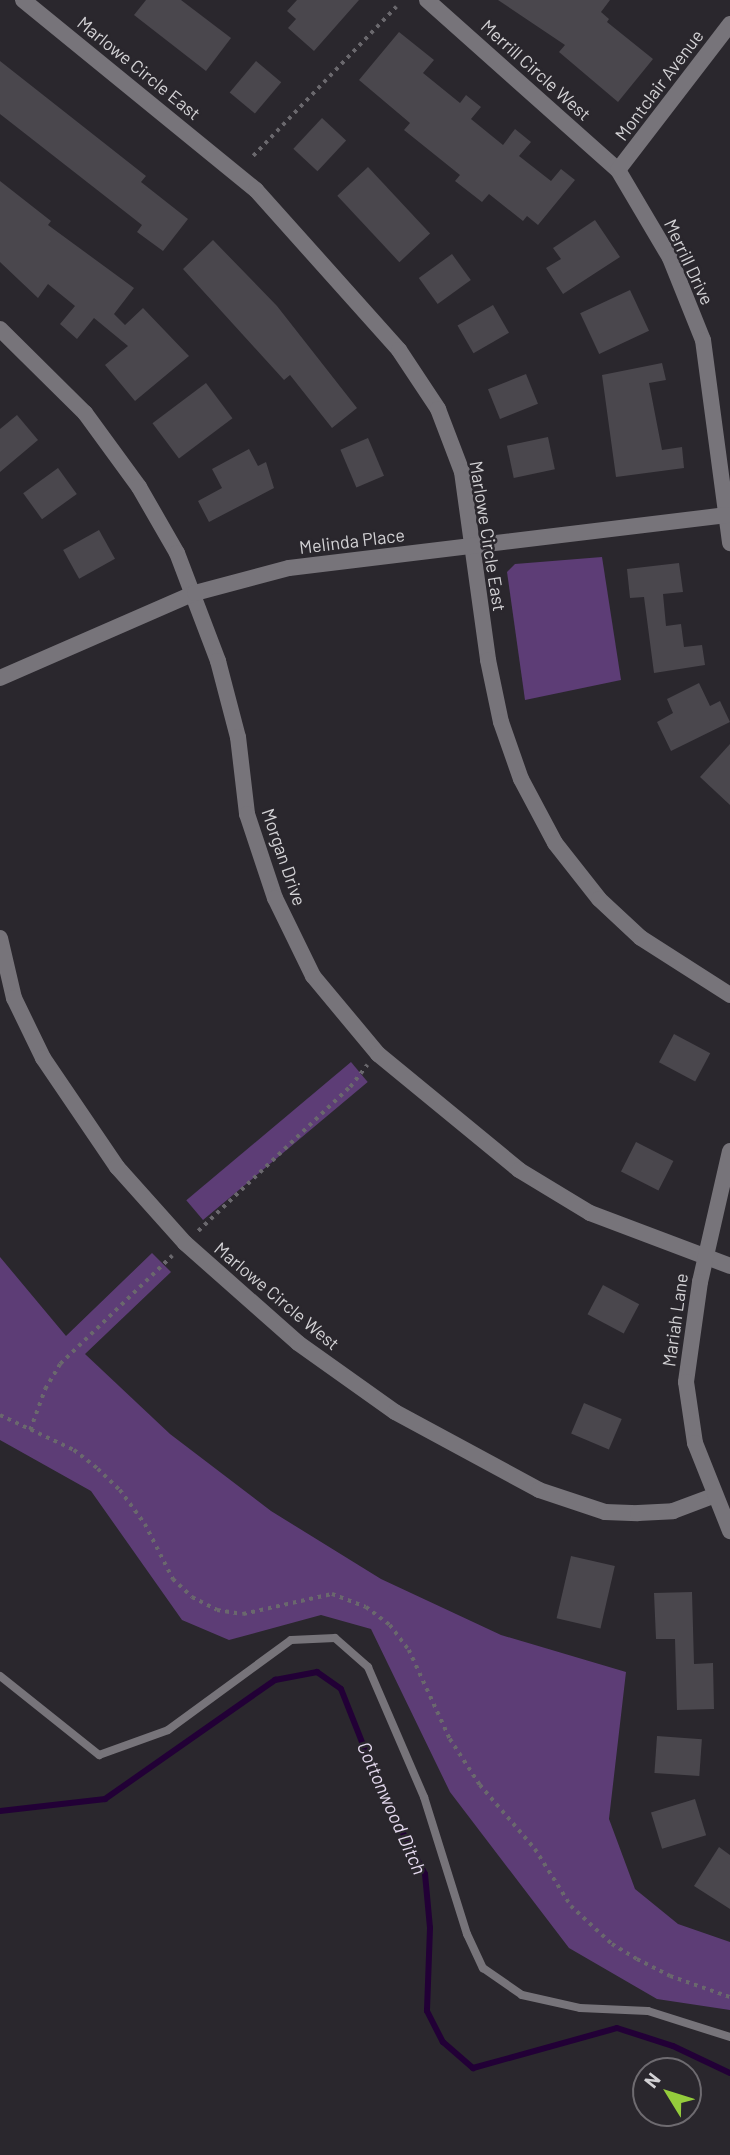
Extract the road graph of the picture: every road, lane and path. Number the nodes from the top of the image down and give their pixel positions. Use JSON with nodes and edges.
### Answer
{"nodes":[{"id":1,"x":23,"y":0,"type":"edge"},
{"id":2,"x":427,"y":0,"type":"edge"},
{"id":3,"x":396,"y":7,"type":"dead end"},
{"id":4,"x":730,"y":24,"type":"edge"},
{"id":5,"x":253,"y":156,"type":"dead end"},
{"id":6,"x":618,"y":170,"type":"junction"},
{"id":7,"x":0,"y":329,"type":"edge"},
{"id":8,"x":727,"y":515,"type":"junction"},
{"id":9,"x":730,"y":543,"type":"edge"},
{"id":10,"x":472,"y":545,"type":"junction"},
{"id":11,"x":195,"y":593,"type":"junction"},
{"id":12,"x":0,"y":678,"type":"edge"},
{"id":13,"x":0,"y":938,"type":"edge"},
{"id":14,"x":730,"y":995,"type":"edge"},
{"id":15,"x":378,"y":1054,"type":"junction"},
{"id":16,"x":730,"y":1152,"type":"edge"},
{"id":17,"x":198,"y":1231,"type":"dead end"},
{"id":18,"x":704,"y":1258,"type":"junction"},
{"id":19,"x":168,"y":1259,"type":"dead end"},
{"id":20,"x":730,"y":1266,"type":"edge"},
{"id":21,"x":30,"y":1430,"type":"dead end"},
{"id":22,"x":713,"y":1496,"type":"junction"},
{"id":23,"x":730,"y":1531,"type":"edge"},
{"id":24,"x":0,"y":1676,"type":"edge"},
{"id":25,"x":730,"y":2037,"type":"edge"}],
"edges":[{"from":1,"to":10,"type":"street","name":"Marlowe Circle East"},
{"from":2,"to":6,"type":"street","name":"Merrill Circle West"},
{"from":3,"to":5,"type":"path"},
{"from":4,"to":6,"type":"street","name":"Montclair Avenue"},
{"from":6,"to":8,"type":"street","name":"Merrill Drive"},
{"from":7,"to":11,"type":"street","name":"Morgan Drive"},
{"from":8,"to":9,"type":"street","name":"Merrill Drive"},
{"from":8,"to":10,"type":"street","name":"Melinda Place"},
{"from":10,"to":11,"type":"street","name":"Melinda Place"},
{"from":10,"to":14,"type":"street","name":"Marlowe Circle East"},
{"from":11,"to":12,"type":"street","name":"Melinda Place"},
{"from":11,"to":15,"type":"street","name":"Morgan Drive"},
{"from":13,"to":22,"type":"street","name":"Marlowe Circle West"},
{"from":15,"to":17,"type":"path"},
{"from":15,"to":18,"type":"street","name":"Morgan Drive"},
{"from":16,"to":18,"type":"street","name":"Mariah Lane"},
{"from":18,"to":20,"type":"street","name":"Morgan Drive"},
{"from":18,"to":22,"type":"street","name":"Mariah Lane"},
{"from":19,"to":21,"type":"path"},
{"from":22,"to":23,"type":"street","name":"Mariah Lane"},
{"from":24,"to":25,"type":"lane"}]}
